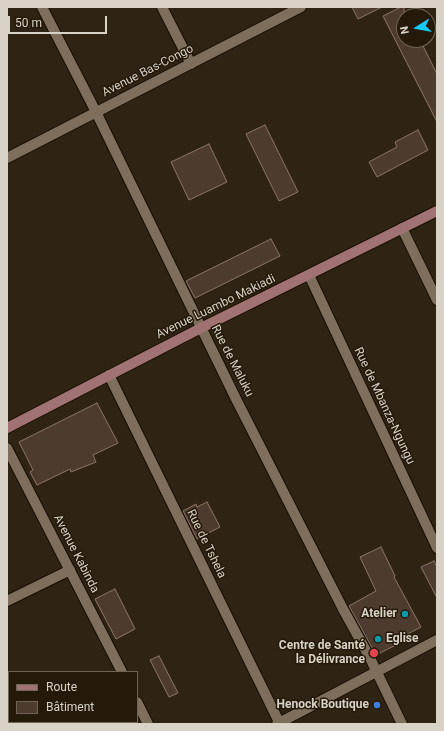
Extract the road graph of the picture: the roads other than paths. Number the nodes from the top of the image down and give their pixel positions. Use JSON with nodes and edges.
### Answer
{"nodes":[{"id":1,"x":42,"y":7,"type":"edge"},
{"id":2,"x":162,"y":7,"type":"edge"},
{"id":3,"x":302,"y":7,"type":"edge"},
{"id":4,"x":283,"y":11,"type":"edge"},
{"id":5,"x":191,"y":64,"type":"junction"},
{"id":6,"x":96,"y":112,"type":"junction"},
{"id":7,"x":7,"y":158,"type":"edge"},
{"id":8,"x":437,"y":211,"type":"edge"},
{"id":9,"x":402,"y":228,"type":"junction"},
{"id":10,"x":309,"y":275,"type":"junction"},
{"id":11,"x":437,"y":300,"type":"edge"},
{"id":12,"x":201,"y":328,"type":"junction"},
{"id":13,"x":109,"y":375,"type":"junction"},
{"id":14,"x":7,"y":428,"type":"edge"},
{"id":15,"x":7,"y":448,"type":"edge"},
{"id":16,"x":437,"y":548,"type":"edge"},
{"id":17,"x":70,"y":570,"type":"junction"},
{"id":18,"x":7,"y":601,"type":"edge"},
{"id":19,"x":437,"y":640,"type":"edge"},
{"id":20,"x":121,"y":671,"type":"edge"},
{"id":21,"x":377,"y":672,"type":"junction"},
{"id":22,"x":138,"y":704,"type":"edge"},
{"id":23,"x":148,"y":724,"type":"edge"},
{"id":24,"x":278,"y":724,"type":"edge"},
{"id":25,"x":402,"y":724,"type":"edge"}],
"edges":[{"from":1,"to":6,"type":"street","name":"Rue de Maluku"},
{"from":2,"to":5,"type":"street"},
{"from":3,"to":4,"type":"street","name":"Avenue Bas-Congo"},
{"from":4,"to":5,"type":"street","name":"Avenue Bas-Congo"},
{"from":5,"to":6,"type":"street","name":"Avenue Bas-Congo"},
{"from":6,"to":7,"type":"street","name":"Avenue Bas-Congo"},
{"from":6,"to":12,"type":"street","name":"Rue de Maluku"},
{"from":8,"to":9,"type":"main road","name":"Avenue Luambo Makiadi"},
{"from":9,"to":10,"type":"main road","name":"Avenue Luambo Makiadi"},
{"from":9,"to":11,"type":"street"},
{"from":10,"to":12,"type":"main road","name":"Avenue Luambo Makiadi"},
{"from":10,"to":16,"type":"street","name":"Rue de Mbanza-Ngungu"},
{"from":12,"to":13,"type":"main road","name":"Avenue Luambo Makiadi"},
{"from":12,"to":21,"type":"street","name":"Rue de Maluku"},
{"from":13,"to":14,"type":"main road","name":"Avenue Luambo Makiadi"},
{"from":13,"to":24,"type":"street","name":"Rue de Tshela"},
{"from":15,"to":17,"type":"street","name":"Avenue Kabinda"},
{"from":17,"to":18,"type":"street"},
{"from":17,"to":20,"type":"street","name":"Avenue Kabinda"},
{"from":19,"to":21,"type":"street"},
{"from":21,"to":24,"type":"street"},
{"from":21,"to":25,"type":"street","name":"Rue de Maluku"},
{"from":22,"to":23,"type":"street"}]}
